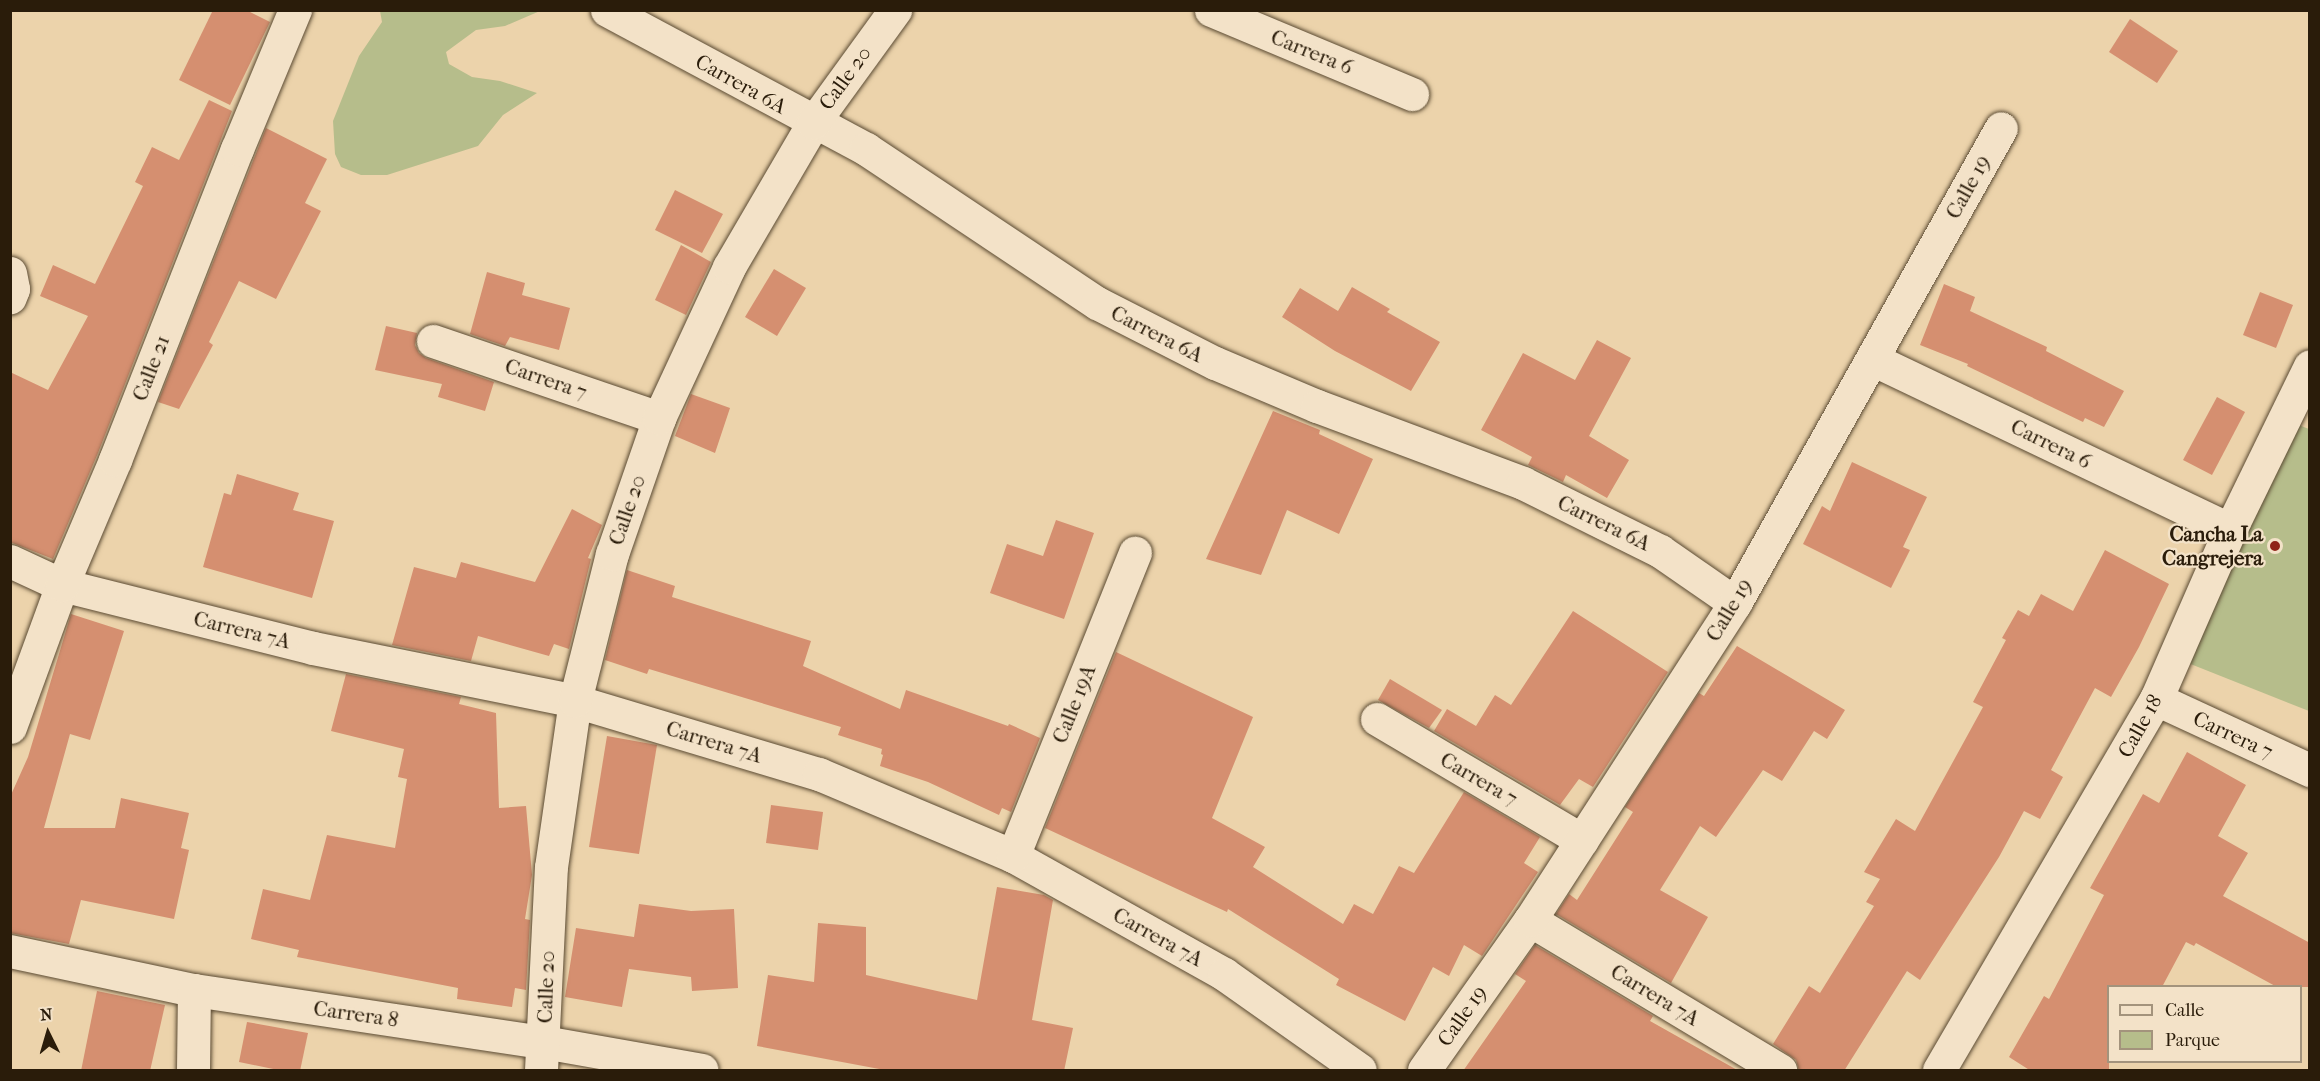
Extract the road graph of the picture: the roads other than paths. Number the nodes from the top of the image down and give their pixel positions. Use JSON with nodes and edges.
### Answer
{"nodes":[{"id":1,"x":295,"y":10,"type":"edge"},
{"id":2,"x":607,"y":10,"type":"edge"},
{"id":3,"x":895,"y":10,"type":"edge"},
{"id":4,"x":1211,"y":10,"type":"edge"},
{"id":5,"x":1412,"y":93,"type":"dead end"},
{"id":6,"x":813,"y":123,"type":"junction"},
{"id":7,"x":2001,"y":128,"type":"dead end"},
{"id":8,"x":433,"y":341,"type":"dead end"},
{"id":9,"x":1872,"y":358,"type":"junction"},
{"id":10,"x":2305,"y":385,"type":"edge"},
{"id":11,"x":659,"y":418,"type":"junction"},
{"id":12,"x":2230,"y":530,"type":"junction"},
{"id":13,"x":1135,"y":553,"type":"dead end"},
{"id":14,"x":10,"y":561,"type":"edge"},
{"id":15,"x":62,"y":585,"type":"junction"},
{"id":16,"x":1735,"y":603,"type":"junction"},
{"id":17,"x":2156,"y":699,"type":"junction"},
{"id":18,"x":575,"y":701,"type":"junction"},
{"id":19,"x":1377,"y":719,"type":"dead end"},
{"id":20,"x":10,"y":727,"type":"edge"},
{"id":21,"x":2310,"y":770,"type":"edge"},
{"id":22,"x":1582,"y":840,"type":"junction"},
{"id":23,"x":1013,"y":856,"type":"junction"},
{"id":24,"x":1530,"y":920,"type":"junction"},
{"id":25,"x":10,"y":951,"type":"edge"},
{"id":26,"x":194,"y":990,"type":"junction"},
{"id":27,"x":542,"y":1056,"type":"edge"},
{"id":28,"x":193,"y":1071,"type":"edge"},
{"id":29,"x":702,"y":1071,"type":"edge"},
{"id":30,"x":1360,"y":1071,"type":"edge"},
{"id":31,"x":1424,"y":1071,"type":"edge"},
{"id":32,"x":1780,"y":1071,"type":"edge"},
{"id":33,"x":1939,"y":1071,"type":"edge"}],
"edges":[{"from":1,"to":15,"type":"street","name":"Calle 21"},
{"from":2,"to":6,"type":"street","name":"Carrera 6A"},
{"from":3,"to":6,"type":"street","name":"Calle 20"},
{"from":4,"to":5,"type":"street","name":"Carrera 6"},
{"from":6,"to":11,"type":"street","name":"Calle 20"},
{"from":6,"to":16,"type":"street","name":"Carrera 6A"},
{"from":7,"to":9,"type":"street","name":"Calle 19"},
{"from":8,"to":11,"type":"street","name":"Carrera 7"},
{"from":9,"to":12,"type":"street","name":"Carrera 6"},
{"from":9,"to":16,"type":"street","name":"Calle 19"},
{"from":10,"to":12,"type":"street","name":"Calle 18"},
{"from":11,"to":18,"type":"street","name":"Calle 20"},
{"from":12,"to":17,"type":"street","name":"Calle 18"},
{"from":13,"to":23,"type":"street","name":"Calle 19A"},
{"from":14,"to":15,"type":"street","name":"Carrera 7A"},
{"from":15,"to":18,"type":"street","name":"Carrera 7A"},
{"from":15,"to":20,"type":"street","name":"Calle 21"},
{"from":16,"to":22,"type":"street","name":"Calle 19"},
{"from":17,"to":21,"type":"street","name":"Carrera 7"},
{"from":17,"to":33,"type":"street","name":"Calle 18"},
{"from":18,"to":23,"type":"street","name":"Carrera 7A"},
{"from":18,"to":27,"type":"street","name":"Calle 20"},
{"from":19,"to":22,"type":"street","name":"Carrera 7"},
{"from":22,"to":24,"type":"street","name":"Calle 19"},
{"from":23,"to":30,"type":"street","name":"Carrera 7A"},
{"from":24,"to":31,"type":"street","name":"Calle 19"},
{"from":24,"to":32,"type":"street","name":"Carrera 7A"},
{"from":25,"to":26,"type":"street","name":"Carrera 8"},
{"from":26,"to":27,"type":"street","name":"Carrera 8"},
{"from":26,"to":28,"type":"street"},
{"from":27,"to":29,"type":"street","name":"Carrera 8"}]}
